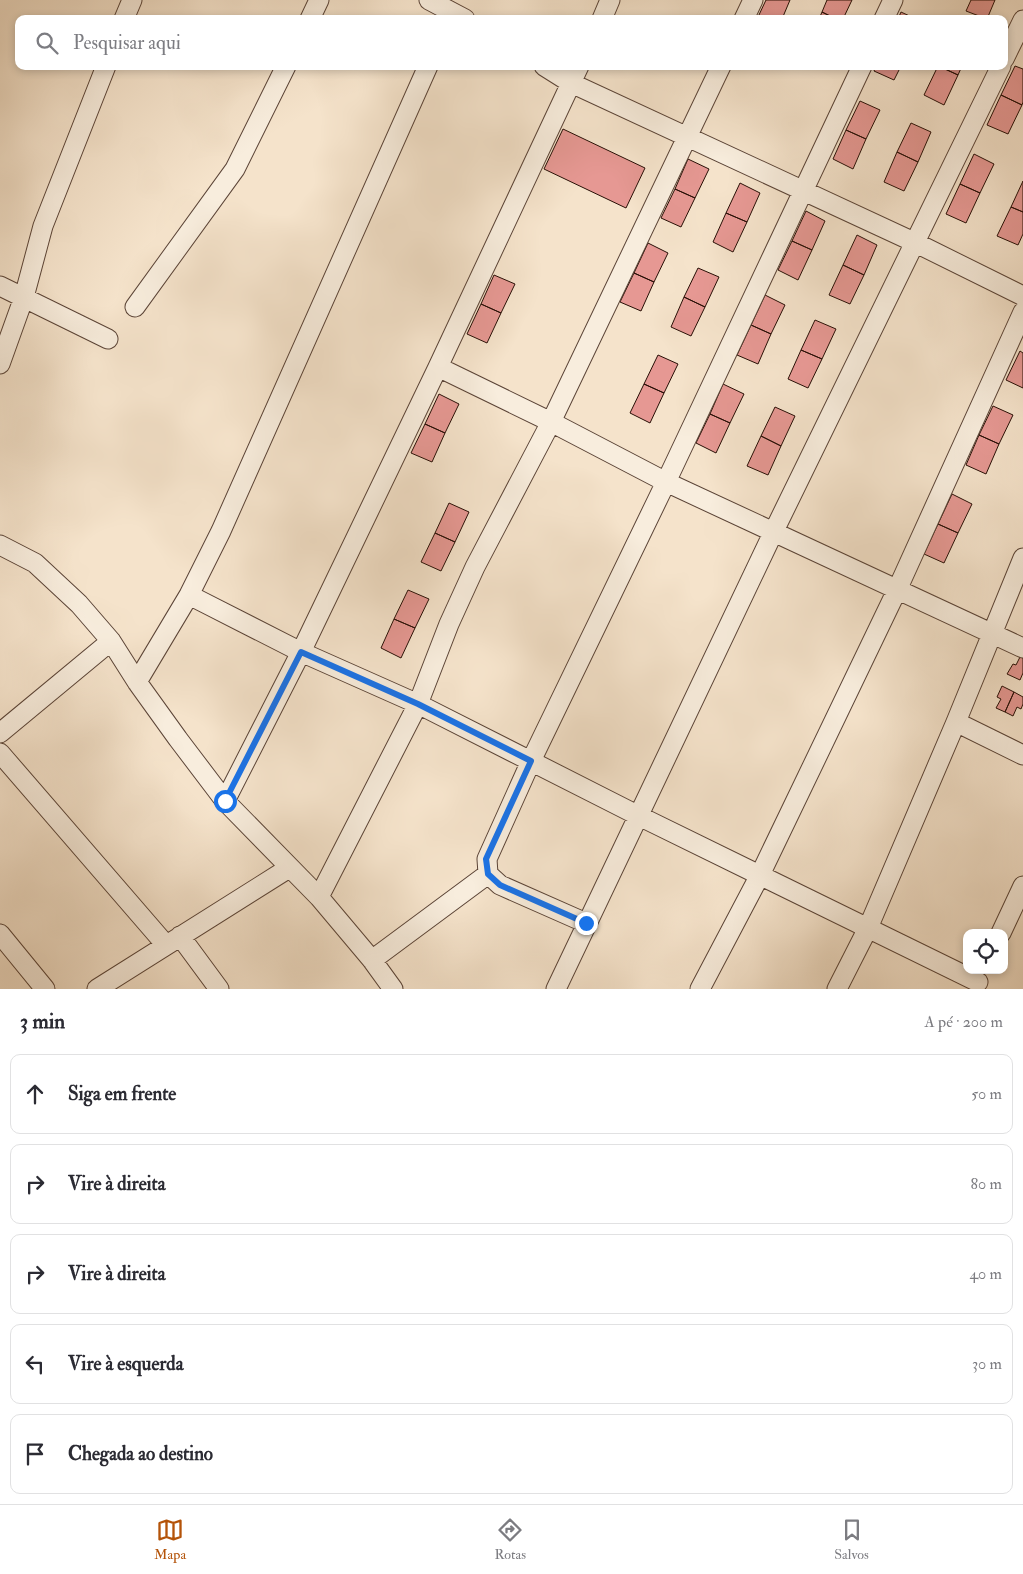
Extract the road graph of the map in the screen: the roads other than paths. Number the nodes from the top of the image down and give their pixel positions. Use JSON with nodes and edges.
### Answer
{"nodes":[{"id":1,"x":132,"y":0,"type":"edge"},
{"id":2,"x":319,"y":0,"type":"edge"},
{"id":3,"x":429,"y":0,"type":"edge"},
{"id":4,"x":610,"y":0,"type":"edge"},
{"id":5,"x":753,"y":0,"type":"edge"},
{"id":6,"x":893,"y":0,"type":"edge"},
{"id":7,"x":456,"y":12,"type":"edge"},
{"id":8,"x":126,"y":15,"type":"edge"},
{"id":9,"x":312,"y":15,"type":"edge"},
{"id":10,"x":604,"y":15,"type":"edge"},
{"id":11,"x":746,"y":15,"type":"edge"},
{"id":12,"x":886,"y":15,"type":"edge"},
{"id":13,"x":1023,"y":20,"type":"edge"},
{"id":14,"x":1008,"y":51,"type":"edge"},
{"id":15,"x":104,"y":70,"type":"edge"},
{"id":16,"x":284,"y":70,"type":"edge"},
{"id":17,"x":426,"y":70,"type":"edge"},
{"id":18,"x":558,"y":70,"type":"edge"},
{"id":19,"x":719,"y":70,"type":"edge"},
{"id":20,"x":860,"y":70,"type":"edge"},
{"id":21,"x":999,"y":70,"type":"edge"},
{"id":22,"x":575,"y":75,"type":"edge"},
{"id":23,"x":687,"y":136,"type":"junction"},
{"id":24,"x":803,"y":191,"type":"junction"},
{"id":25,"x":916,"y":243,"type":"junction"},
{"id":26,"x":0,"y":286,"type":"edge"},
{"id":27,"x":1023,"y":296,"type":"edge"},
{"id":28,"x":24,"y":297,"type":"junction"},
{"id":29,"x":135,"y":307,"type":"dead end"},
{"id":30,"x":1023,"y":312,"type":"edge"},
{"id":31,"x":108,"y":339,"type":"dead end"},
{"id":32,"x":0,"y":364,"type":"edge"},
{"id":33,"x":438,"y":367,"type":"junction"},
{"id":34,"x":551,"y":422,"type":"junction"},
{"id":35,"x":666,"y":482,"type":"junction"},
{"id":36,"x":773,"y":533,"type":"junction"},
{"id":37,"x":0,"y":545,"type":"edge"},
{"id":38,"x":1023,"y":558,"type":"edge"},
{"id":39,"x":897,"y":590,"type":"junction"},
{"id":40,"x":189,"y":595,"type":"junction"},
{"id":41,"x":993,"y":633,"type":"junction"},
{"id":42,"x":111,"y":641,"type":"junction"},
{"id":43,"x":1023,"y":648,"type":"edge"},
{"id":44,"x":301,"y":652,"type":"junction"},
{"id":45,"x":137,"y":682,"type":"junction"},
{"id":46,"x":418,"y":704,"type":"junction"},
{"id":47,"x":956,"y":722,"type":"junction"},
{"id":48,"x":0,"y":733,"type":"edge"},
{"id":49,"x":0,"y":753,"type":"edge"},
{"id":50,"x":1023,"y":754,"type":"edge"},
{"id":51,"x":531,"y":761,"type":"junction"},
{"id":52,"x":225,"y":801,"type":"junction"},
{"id":53,"x":639,"y":816,"type":"junction"},
{"id":54,"x":289,"y":868,"type":"junction"},
{"id":55,"x":488,"y":874,"type":"junction"},
{"id":56,"x":760,"y":875,"type":"junction"},
{"id":57,"x":1023,"y":886,"type":"edge"},
{"id":58,"x":319,"y":898,"type":"junction"},
{"id":59,"x":586,"y":923,"type":"junction"},
{"id":60,"x":868,"y":928,"type":"junction"},
{"id":61,"x":1003,"y":929,"type":"edge"},
{"id":62,"x":0,"y":934,"type":"edge"},
{"id":63,"x":173,"y":940,"type":"junction"},
{"id":64,"x":372,"y":960,"type":"junction"},
{"id":65,"x":979,"y":980,"type":"edge"},
{"id":66,"x":45,"y":989,"type":"edge"},
{"id":67,"x":97,"y":989,"type":"edge"},
{"id":68,"x":219,"y":989,"type":"edge"},
{"id":69,"x":393,"y":989,"type":"edge"},
{"id":70,"x":556,"y":989,"type":"edge"},
{"id":71,"x":700,"y":989,"type":"edge"},
{"id":72,"x":837,"y":989,"type":"edge"}],
"edges":[{"from":1,"to":8,"type":"street"},
{"from":2,"to":9,"type":"street"},
{"from":3,"to":7,"type":"street"},
{"from":4,"to":10,"type":"street"},
{"from":5,"to":11,"type":"street"},
{"from":6,"to":12,"type":"street"},
{"from":13,"to":14,"type":"street"},
{"from":15,"to":28,"type":"street"},
{"from":16,"to":29,"type":"street"},
{"from":17,"to":40,"type":"street"},
{"from":18,"to":22,"type":"street"},
{"from":19,"to":23,"type":"street"},
{"from":20,"to":24,"type":"street"},
{"from":21,"to":25,"type":"street"},
{"from":22,"to":23,"type":"street"},
{"from":22,"to":33,"type":"street"},
{"from":23,"to":24,"type":"street"},
{"from":23,"to":34,"type":"street"},
{"from":24,"to":25,"type":"street"},
{"from":24,"to":35,"type":"street"},
{"from":25,"to":27,"type":"street"},
{"from":25,"to":36,"type":"street"},
{"from":26,"to":28,"type":"street"},
{"from":28,"to":31,"type":"street"},
{"from":28,"to":32,"type":"street"},
{"from":30,"to":39,"type":"street"},
{"from":33,"to":34,"type":"street"},
{"from":33,"to":44,"type":"street"},
{"from":34,"to":35,"type":"street"},
{"from":34,"to":46,"type":"street"},
{"from":35,"to":36,"type":"street"},
{"from":35,"to":51,"type":"street"},
{"from":36,"to":39,"type":"street"},
{"from":36,"to":53,"type":"street"},
{"from":37,"to":42,"type":"street"},
{"from":38,"to":41,"type":"street"},
{"from":39,"to":41,"type":"street"},
{"from":39,"to":56,"type":"street"},
{"from":40,"to":44,"type":"street"},
{"from":40,"to":45,"type":"street"},
{"from":41,"to":43,"type":"street"},
{"from":41,"to":47,"type":"street"},
{"from":42,"to":45,"type":"street"},
{"from":42,"to":48,"type":"street"},
{"from":44,"to":46,"type":"street"},
{"from":44,"to":52,"type":"street"},
{"from":45,"to":52,"type":"street"},
{"from":46,"to":51,"type":"street"},
{"from":46,"to":58,"type":"street"},
{"from":47,"to":50,"type":"street"},
{"from":47,"to":60,"type":"street"},
{"from":49,"to":63,"type":"street"},
{"from":51,"to":53,"type":"street"},
{"from":51,"to":55,"type":"street"},
{"from":52,"to":54,"type":"street"},
{"from":53,"to":56,"type":"street"},
{"from":53,"to":59,"type":"street"},
{"from":54,"to":58,"type":"street"},
{"from":54,"to":63,"type":"street"},
{"from":55,"to":59,"type":"street"},
{"from":55,"to":64,"type":"street"},
{"from":56,"to":60,"type":"street"},
{"from":56,"to":71,"type":"street"},
{"from":57,"to":61,"type":"street"},
{"from":58,"to":64,"type":"street"},
{"from":59,"to":70,"type":"street"},
{"from":60,"to":65,"type":"street"},
{"from":60,"to":72,"type":"street"},
{"from":62,"to":66,"type":"street"},
{"from":63,"to":67,"type":"street"},
{"from":63,"to":68,"type":"street"},
{"from":64,"to":69,"type":"street"}]}
